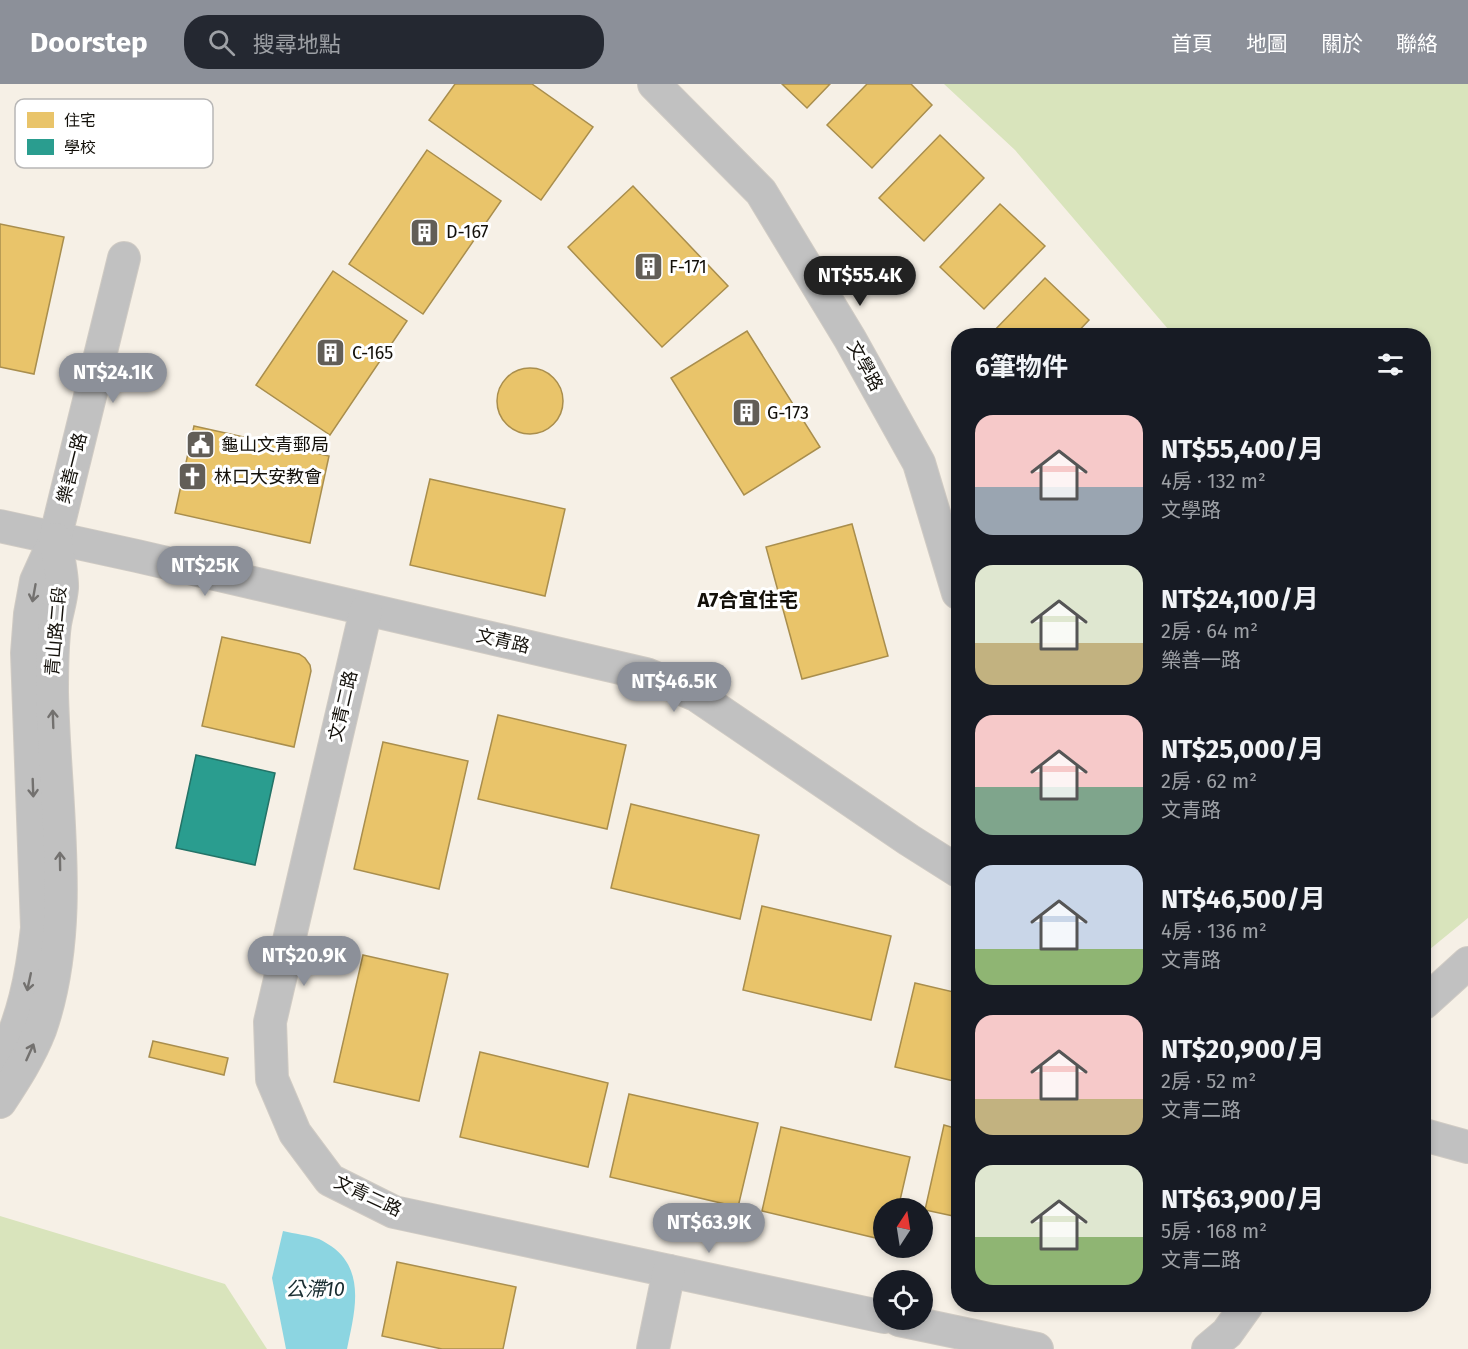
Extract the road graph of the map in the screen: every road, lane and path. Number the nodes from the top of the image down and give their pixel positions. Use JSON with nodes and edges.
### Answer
{"nodes":[{"id":1,"x":654,"y":84,"type":"edge"},
{"id":2,"x":124,"y":258,"type":"dead end"},
{"id":3,"x":0,"y":526,"type":"edge"},
{"id":4,"x":54,"y":539,"type":"junction"},
{"id":5,"x":951,"y":565,"type":"edge"},
{"id":6,"x":366,"y":610,"type":"junction"},
{"id":7,"x":951,"y":867,"type":"edge"},
{"id":8,"x":1468,"y":963,"type":"edge"},
{"id":9,"x":1431,"y":997,"type":"edge"},
{"id":10,"x":0,"y":1063,"type":"edge"},
{"id":11,"x":0,"y":1102,"type":"edge"},
{"id":12,"x":1431,"y":1137,"type":"edge"},
{"id":13,"x":1468,"y":1147,"type":"edge"},
{"id":14,"x":669,"y":1271,"type":"junction"},
{"id":15,"x":1243,"y":1312,"type":"edge"},
{"id":16,"x":873,"y":1315,"type":"edge"},
{"id":17,"x":933,"y":1327,"type":"edge"},
{"id":18,"x":653,"y":1349,"type":"edge"},
{"id":19,"x":1037,"y":1349,"type":"edge"},
{"id":20,"x":1208,"y":1349,"type":"edge"}],
"edges":[{"from":1,"to":5,"type":"street","name":"文學路"},
{"from":2,"to":4,"type":"street","name":"樂善一路"},
{"from":3,"to":4,"type":"street","name":"文青路"},
{"from":4,"to":6,"type":"street","name":"文青路"},
{"from":4,"to":10,"type":"street","name":"青山路二段","one_way":true},
{"from":11,"to":4,"type":"street","name":"青山路二段","one_way":true},
{"from":6,"to":7,"type":"street","name":"文青路"},
{"from":6,"to":14,"type":"street","name":"文青二路"},
{"from":8,"to":9,"type":"street"},
{"from":12,"to":13,"type":"street"},
{"from":14,"to":16,"type":"street","name":"文青二路"},
{"from":14,"to":18,"type":"street"},
{"from":15,"to":20,"type":"street"},
{"from":17,"to":19,"type":"street"}]}
